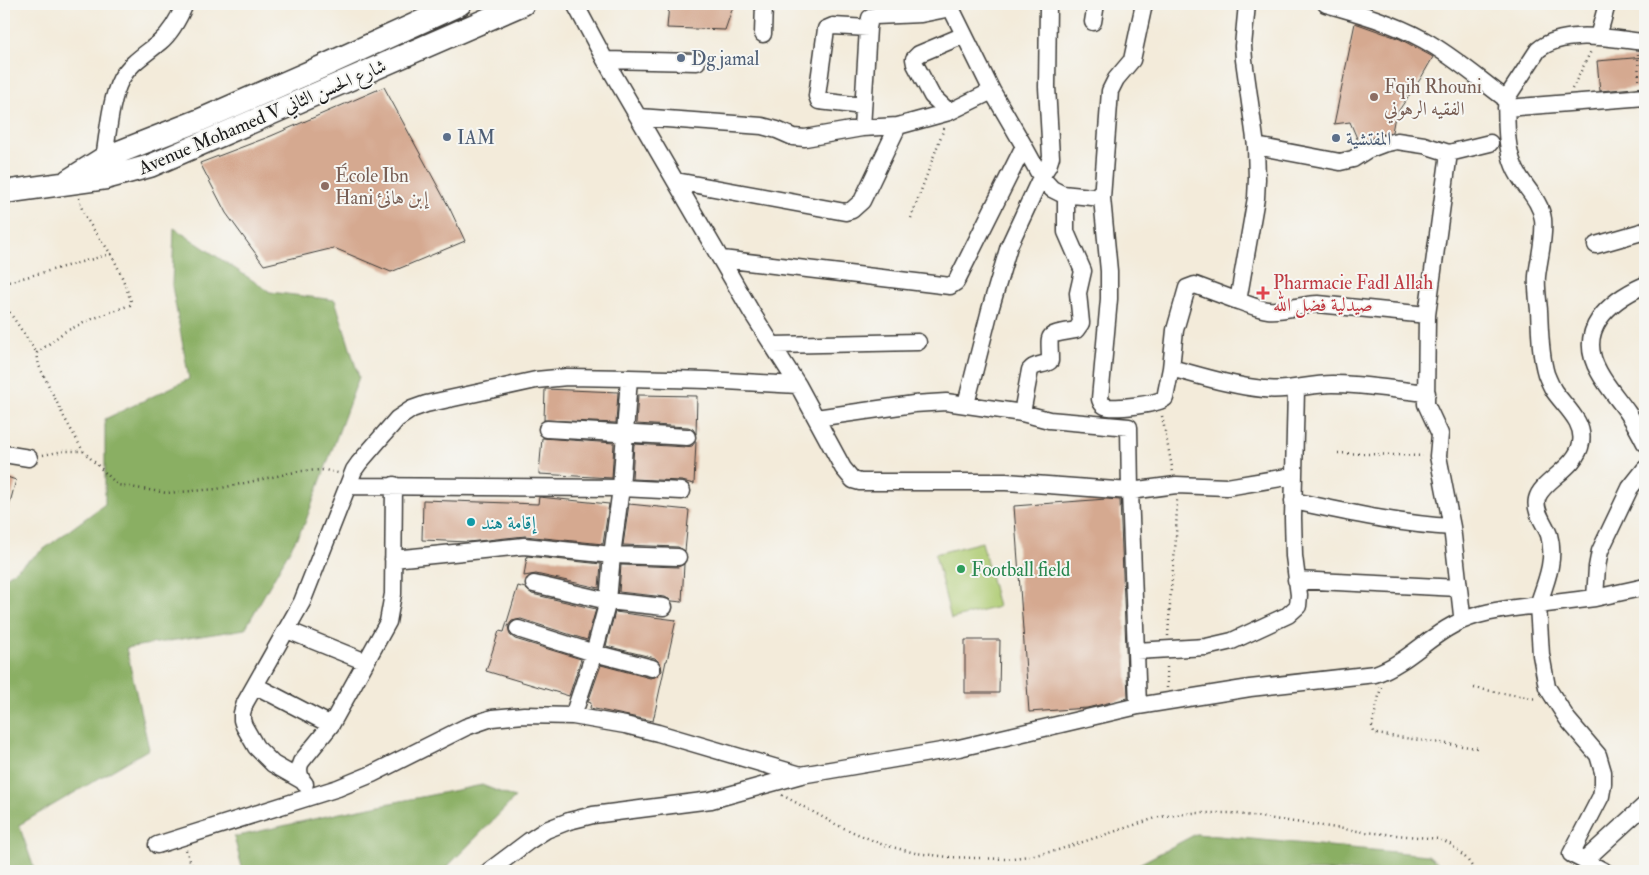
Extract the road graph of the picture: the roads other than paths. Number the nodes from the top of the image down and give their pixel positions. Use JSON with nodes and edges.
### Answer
{"nodes":[{"id":1,"x":184,"y":4,"type":"edge"},
{"id":2,"x":460,"y":4,"type":"edge"},
{"id":3,"x":524,"y":4,"type":"edge"},
{"id":4,"x":575,"y":4,"type":"edge"},
{"id":5,"x":764,"y":4,"type":"edge"},
{"id":6,"x":1048,"y":4,"type":"edge"},
{"id":7,"x":1096,"y":4,"type":"edge"},
{"id":8,"x":1144,"y":4,"type":"edge"},
{"id":9,"x":1247,"y":4,"type":"edge"},
{"id":10,"x":1326,"y":4,"type":"edge"},
{"id":11,"x":1606,"y":4,"type":"edge"},
{"id":12,"x":950,"y":6,"type":"edge"},
{"id":13,"x":1093,"y":22,"type":"dead end"},
{"id":14,"x":868,"y":28,"type":"junction"},
{"id":15,"x":763,"y":34,"type":"dead end"},
{"id":16,"x":964,"y":35,"type":"junction"},
{"id":17,"x":1598,"y":37,"type":"junction"},
{"id":18,"x":1641,"y":42,"type":"edge"},
{"id":19,"x":605,"y":60,"type":"junction"},
{"id":20,"x":697,"y":62,"type":"dead end"},
{"id":21,"x":992,"y":91,"type":"junction"},
{"id":22,"x":1642,"y":97,"type":"edge"},
{"id":23,"x":1506,"y":103,"type":"junction"},
{"id":24,"x":863,"y":106,"type":"junction"},
{"id":25,"x":949,"y":112,"type":"junction"},
{"id":26,"x":639,"y":117,"type":"junction"},
{"id":27,"x":898,"y":126,"type":"junction"},
{"id":28,"x":862,"y":128,"type":"junction"},
{"id":29,"x":1490,"y":143,"type":"dead end"},
{"id":30,"x":1024,"y":146,"type":"junction"},
{"id":31,"x":1256,"y":146,"type":"junction"},
{"id":32,"x":1449,"y":153,"type":"junction"},
{"id":33,"x":105,"y":168,"type":"junction"},
{"id":34,"x":1041,"y":177,"type":"junction"},
{"id":35,"x":676,"y":181,"type":"junction"},
{"id":36,"x":4,"y":192,"type":"edge"},
{"id":37,"x":1066,"y":195,"type":"junction"},
{"id":38,"x":1102,"y":198,"type":"junction"},
{"id":39,"x":1645,"y":230,"type":"edge"},
{"id":40,"x":1596,"y":245,"type":"dead end"},
{"id":41,"x":722,"y":259,"type":"junction"},
{"id":42,"x":1645,"y":285,"type":"edge"},
{"id":43,"x":1238,"y":300,"type":"junction"},
{"id":44,"x":1427,"y":315,"type":"junction"},
{"id":45,"x":918,"y":342,"type":"dead end"},
{"id":46,"x":774,"y":345,"type":"junction"},
{"id":47,"x":1171,"y":368,"type":"junction"},
{"id":48,"x":629,"y":378,"type":"junction"},
{"id":49,"x":798,"y":385,"type":"junction"},
{"id":50,"x":1296,"y":389,"type":"junction"},
{"id":51,"x":1427,"y":393,"type":"junction"},
{"id":52,"x":966,"y":404,"type":"junction"},
{"id":53,"x":1022,"y":413,"type":"junction"},
{"id":54,"x":816,"y":418,"type":"junction"},
{"id":55,"x":547,"y":429,"type":"dead end"},
{"id":56,"x":625,"y":435,"type":"junction"},
{"id":57,"x":687,"y":437,"type":"dead end"},
{"id":58,"x":1645,"y":443,"type":"edge"},
{"id":59,"x":4,"y":454,"type":"edge"},
{"id":60,"x":28,"y":458,"type":"road end"},
{"id":61,"x":1645,"y":469,"type":"edge"},
{"id":62,"x":1293,"y":476,"type":"junction"},
{"id":63,"x":350,"y":481,"type":"junction"},
{"id":64,"x":394,"y":485,"type":"junction"},
{"id":65,"x":622,"y":488,"type":"junction"},
{"id":66,"x":682,"y":491,"type":"dead end"},
{"id":67,"x":1130,"y":491,"type":"junction"},
{"id":68,"x":1293,"y":501,"type":"junction"},
{"id":69,"x":1452,"y":527,"type":"junction"},
{"id":70,"x":612,"y":555,"type":"junction"},
{"id":71,"x":678,"y":557,"type":"dead end"},
{"id":72,"x":393,"y":559,"type":"junction"},
{"id":73,"x":1296,"y":580,"type":"junction"},
{"id":74,"x":534,"y":584,"type":"dead end"},
{"id":75,"x":1645,"y":587,"type":"edge"},
{"id":76,"x":1459,"y":588,"type":"junction"},
{"id":77,"x":1595,"y":598,"type":"junction"},
{"id":78,"x":608,"y":601,"type":"junction"},
{"id":79,"x":1538,"y":604,"type":"junction"},
{"id":80,"x":664,"y":607,"type":"dead end"},
{"id":81,"x":1461,"y":621,"type":"junction"},
{"id":82,"x":518,"y":629,"type":"dead end"},
{"id":83,"x":287,"y":630,"type":"junction"},
{"id":84,"x":1136,"y":651,"type":"junction"},
{"id":85,"x":594,"y":653,"type":"junction"},
{"id":86,"x":366,"y":662,"type":"junction"},
{"id":87,"x":652,"y":668,"type":"dead end"},
{"id":88,"x":256,"y":686,"type":"junction"},
{"id":89,"x":1138,"y":706,"type":"junction"},
{"id":90,"x":573,"y":716,"type":"junction"},
{"id":91,"x":330,"y":725,"type":"junction"},
{"id":92,"x":801,"y":774,"type":"junction"},
{"id":93,"x":301,"y":780,"type":"junction"},
{"id":94,"x":315,"y":795,"type":"junction"},
{"id":95,"x":1645,"y":805,"type":"edge"},
{"id":96,"x":157,"y":845,"type":"dead end"},
{"id":97,"x":1584,"y":861,"type":"junction"},
{"id":98,"x":489,"y":871,"type":"edge"},
{"id":99,"x":1604,"y":871,"type":"edge"}],
"edges":[{"from":1,"to":33,"type":"street"},
{"from":2,"to":33,"type":"main road","name":"Avenue Mohamed V شارع الحسن الثاني"},
{"from":3,"to":33,"type":"main road","name":"Avenue Mohamed V شارع الحسن الثاني"},
{"from":4,"to":19,"type":"street"},
{"from":5,"to":15,"type":"street"},
{"from":6,"to":34,"type":"street"},
{"from":7,"to":13,"type":"street"},
{"from":8,"to":38,"type":"street"},
{"from":9,"to":31,"type":"street"},
{"from":10,"to":23,"type":"street"},
{"from":11,"to":17,"type":"street"},
{"from":12,"to":14,"type":"street"},
{"from":12,"to":16,"type":"street"},
{"from":14,"to":24,"type":"street"},
{"from":14,"to":24,"type":"street"},
{"from":16,"to":21,"type":"street"},
{"from":16,"to":25,"type":"street"},
{"from":17,"to":18,"type":"street"},
{"from":17,"to":23,"type":"street"},
{"from":19,"to":20,"type":"street"},
{"from":19,"to":26,"type":"street"},
{"from":21,"to":25,"type":"street"},
{"from":21,"to":30,"type":"street"},
{"from":22,"to":23,"type":"street"},
{"from":23,"to":79,"type":"street"},
{"from":24,"to":28,"type":"street"},
{"from":25,"to":27,"type":"street"},
{"from":26,"to":28,"type":"street"},
{"from":26,"to":35,"type":"street"},
{"from":27,"to":28,"type":"street"},
{"from":27,"to":35,"type":"street"},
{"from":29,"to":32,"type":"street"},
{"from":30,"to":34,"type":"street"},
{"from":30,"to":41,"type":"street"},
{"from":31,"to":32,"type":"street"},
{"from":31,"to":43,"type":"street"},
{"from":32,"to":44,"type":"street"},
{"from":33,"to":36,"type":"main road","name":"Avenue Mohamed V شارع الحسن الثاني"},
{"from":34,"to":37,"type":"street"},
{"from":34,"to":52,"type":"street"},
{"from":35,"to":41,"type":"street"},
{"from":37,"to":38,"type":"street"},
{"from":37,"to":53,"type":"street"},
{"from":38,"to":47,"type":"street"},
{"from":39,"to":40,"type":"street"},
{"from":41,"to":46,"type":"street"},
{"from":42,"to":58,"type":"street"},
{"from":43,"to":44,"type":"street"},
{"from":43,"to":47,"type":"street"},
{"from":44,"to":51,"type":"street"},
{"from":45,"to":46,"type":"street"},
{"from":46,"to":49,"type":"street"},
{"from":47,"to":50,"type":"street"},
{"from":48,"to":49,"type":"street"},
{"from":48,"to":56,"type":"street"},
{"from":48,"to":63,"type":"street"},
{"from":49,"to":54,"type":"street"},
{"from":50,"to":51,"type":"street"},
{"from":50,"to":62,"type":"street"},
{"from":51,"to":69,"type":"street"},
{"from":52,"to":53,"type":"street"},
{"from":52,"to":54,"type":"street"},
{"from":53,"to":67,"type":"street"},
{"from":54,"to":67,"type":"street"},
{"from":55,"to":56,"type":"street"},
{"from":56,"to":57,"type":"street"},
{"from":56,"to":65,"type":"street"},
{"from":59,"to":60,"type":"street"},
{"from":61,"to":77,"type":"street"},
{"from":62,"to":67,"type":"street"},
{"from":62,"to":68,"type":"street"},
{"from":63,"to":64,"type":"street"},
{"from":63,"to":83,"type":"street"},
{"from":64,"to":65,"type":"street"},
{"from":64,"to":72,"type":"street"},
{"from":65,"to":66,"type":"street"},
{"from":65,"to":70,"type":"street"},
{"from":67,"to":84,"type":"street"},
{"from":68,"to":69,"type":"street"},
{"from":68,"to":73,"type":"street"},
{"from":69,"to":76,"type":"street"},
{"from":70,"to":71,"type":"street"},
{"from":70,"to":72,"type":"street"},
{"from":70,"to":78,"type":"street"},
{"from":72,"to":86,"type":"street"},
{"from":73,"to":76,"type":"street"},
{"from":73,"to":84,"type":"street"},
{"from":74,"to":78,"type":"street"},
{"from":75,"to":77,"type":"street"},
{"from":76,"to":81,"type":"street"},
{"from":77,"to":79,"type":"street"},
{"from":78,"to":80,"type":"street"},
{"from":78,"to":85,"type":"street"},
{"from":79,"to":81,"type":"street"},
{"from":79,"to":97,"type":"street"},
{"from":81,"to":89,"type":"street"},
{"from":82,"to":85,"type":"street"},
{"from":83,"to":86,"type":"street"},
{"from":83,"to":88,"type":"street"},
{"from":84,"to":89,"type":"street"},
{"from":85,"to":87,"type":"street"},
{"from":85,"to":90,"type":"street"},
{"from":86,"to":91,"type":"street"},
{"from":88,"to":91,"type":"street"},
{"from":88,"to":93,"type":"street"},
{"from":89,"to":92,"type":"street"},
{"from":90,"to":92,"type":"street"},
{"from":90,"to":94,"type":"street"},
{"from":91,"to":93,"type":"street"},
{"from":92,"to":98,"type":"street"},
{"from":93,"to":94,"type":"street"},
{"from":94,"to":96,"type":"street"},
{"from":95,"to":97,"type":"street"},
{"from":97,"to":99,"type":"street"}]}
